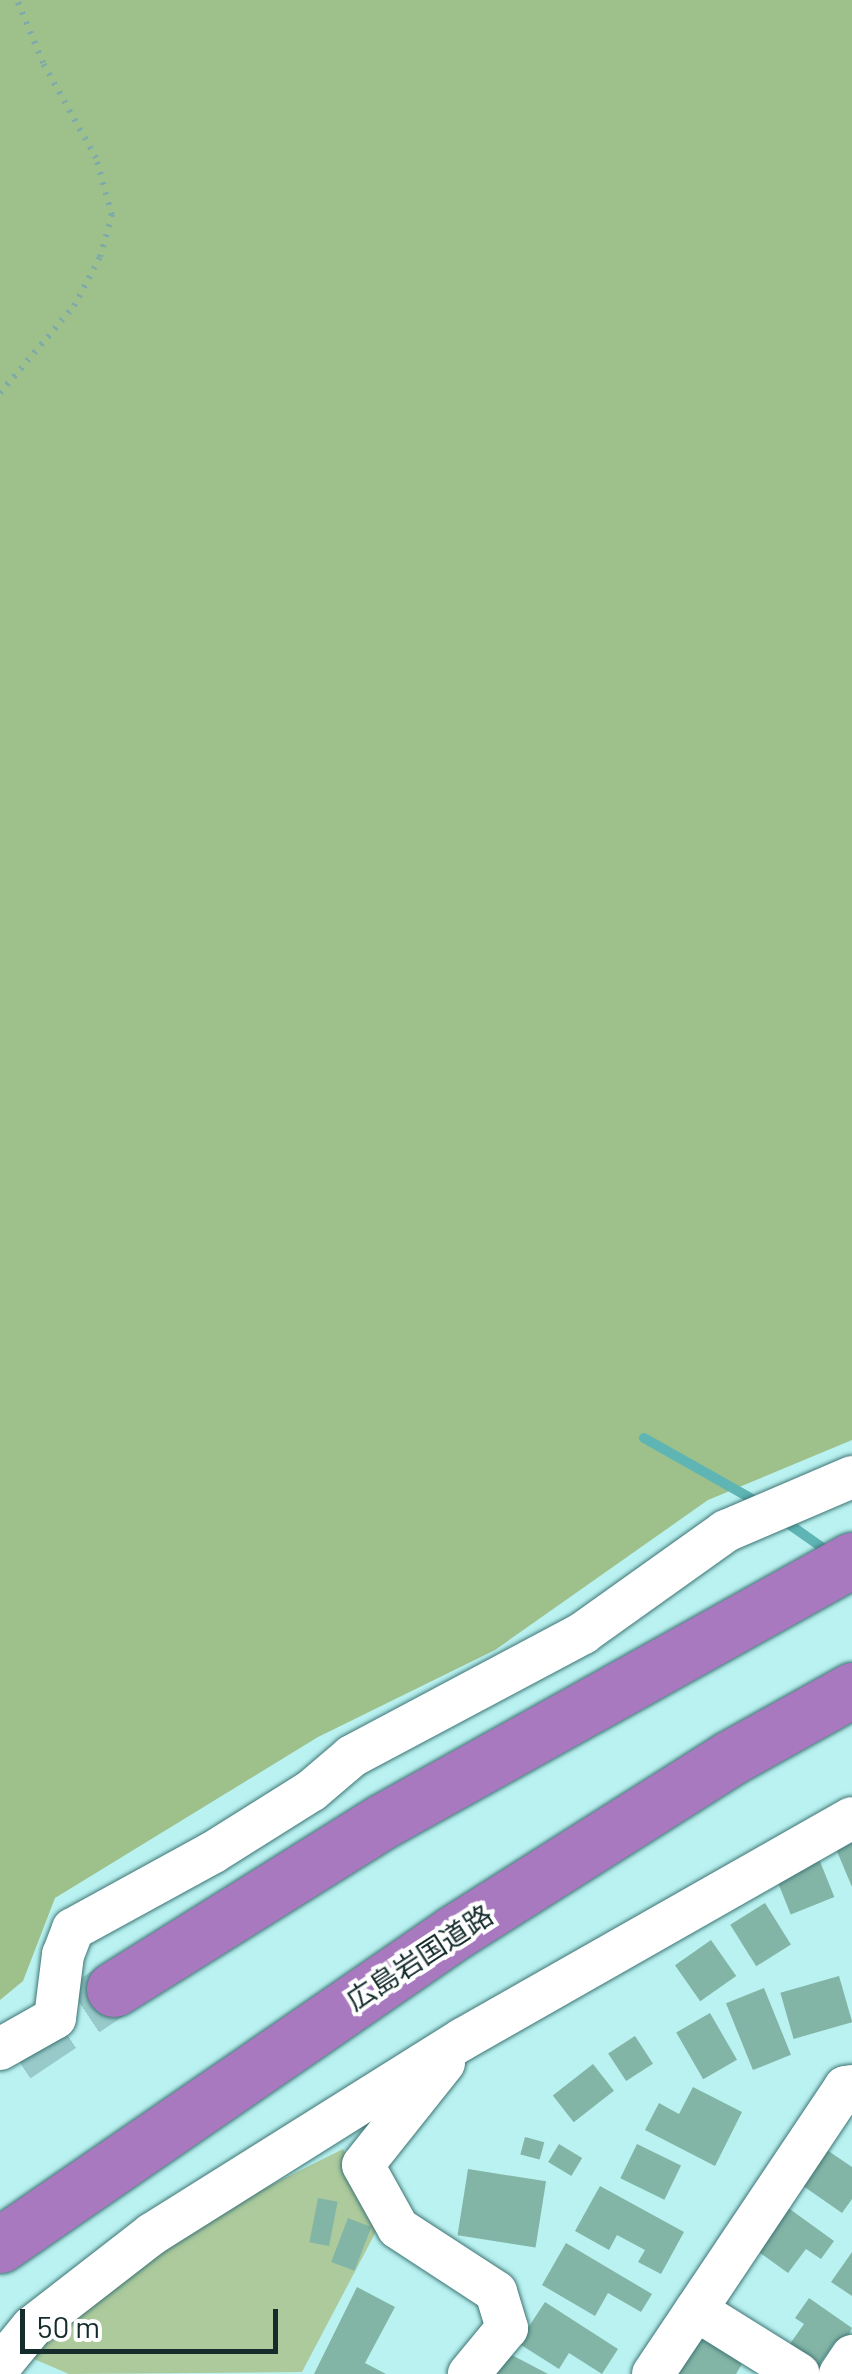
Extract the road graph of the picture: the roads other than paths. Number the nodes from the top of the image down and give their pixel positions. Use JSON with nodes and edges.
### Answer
{"nodes":[{"id":1,"x":852,"y":1477,"type":"edge"},
{"id":2,"x":852,"y":1560,"type":"edge"},
{"id":3,"x":852,"y":1690,"type":"edge"},
{"id":4,"x":852,"y":1818,"type":"edge"},
{"id":5,"x":114,"y":1989,"type":"tunnel mouth"},
{"id":6,"x":464,"y":2039,"type":"junction"},
{"id":7,"x":0,"y":2049,"type":"edge"},
{"id":8,"x":852,"y":2086,"type":"edge"},
{"id":9,"x":0,"y":2244,"type":"edge"},
{"id":10,"x":696,"y":2310,"type":"junction"},
{"id":11,"x":852,"y":2356,"type":"edge"},
{"id":12,"x":0,"y":2366,"type":"edge"},
{"id":13,"x":470,"y":2374,"type":"edge"},
{"id":14,"x":653,"y":2374,"type":"edge"},
{"id":15,"x":799,"y":2374,"type":"edge"},
{"id":16,"x":840,"y":2374,"type":"edge"}],
"edges":[{"from":1,"to":7,"type":"street"},
{"from":2,"to":5,"type":"highway"},
{"from":3,"to":9,"type":"highway","name":"広島岩国道路"},
{"from":4,"to":6,"type":"street"},
{"from":6,"to":12,"type":"street"},
{"from":6,"to":13,"type":"street"},
{"from":8,"to":10,"type":"street"},
{"from":10,"to":14,"type":"street"},
{"from":10,"to":15,"type":"street"},
{"from":11,"to":16,"type":"street"}]}
